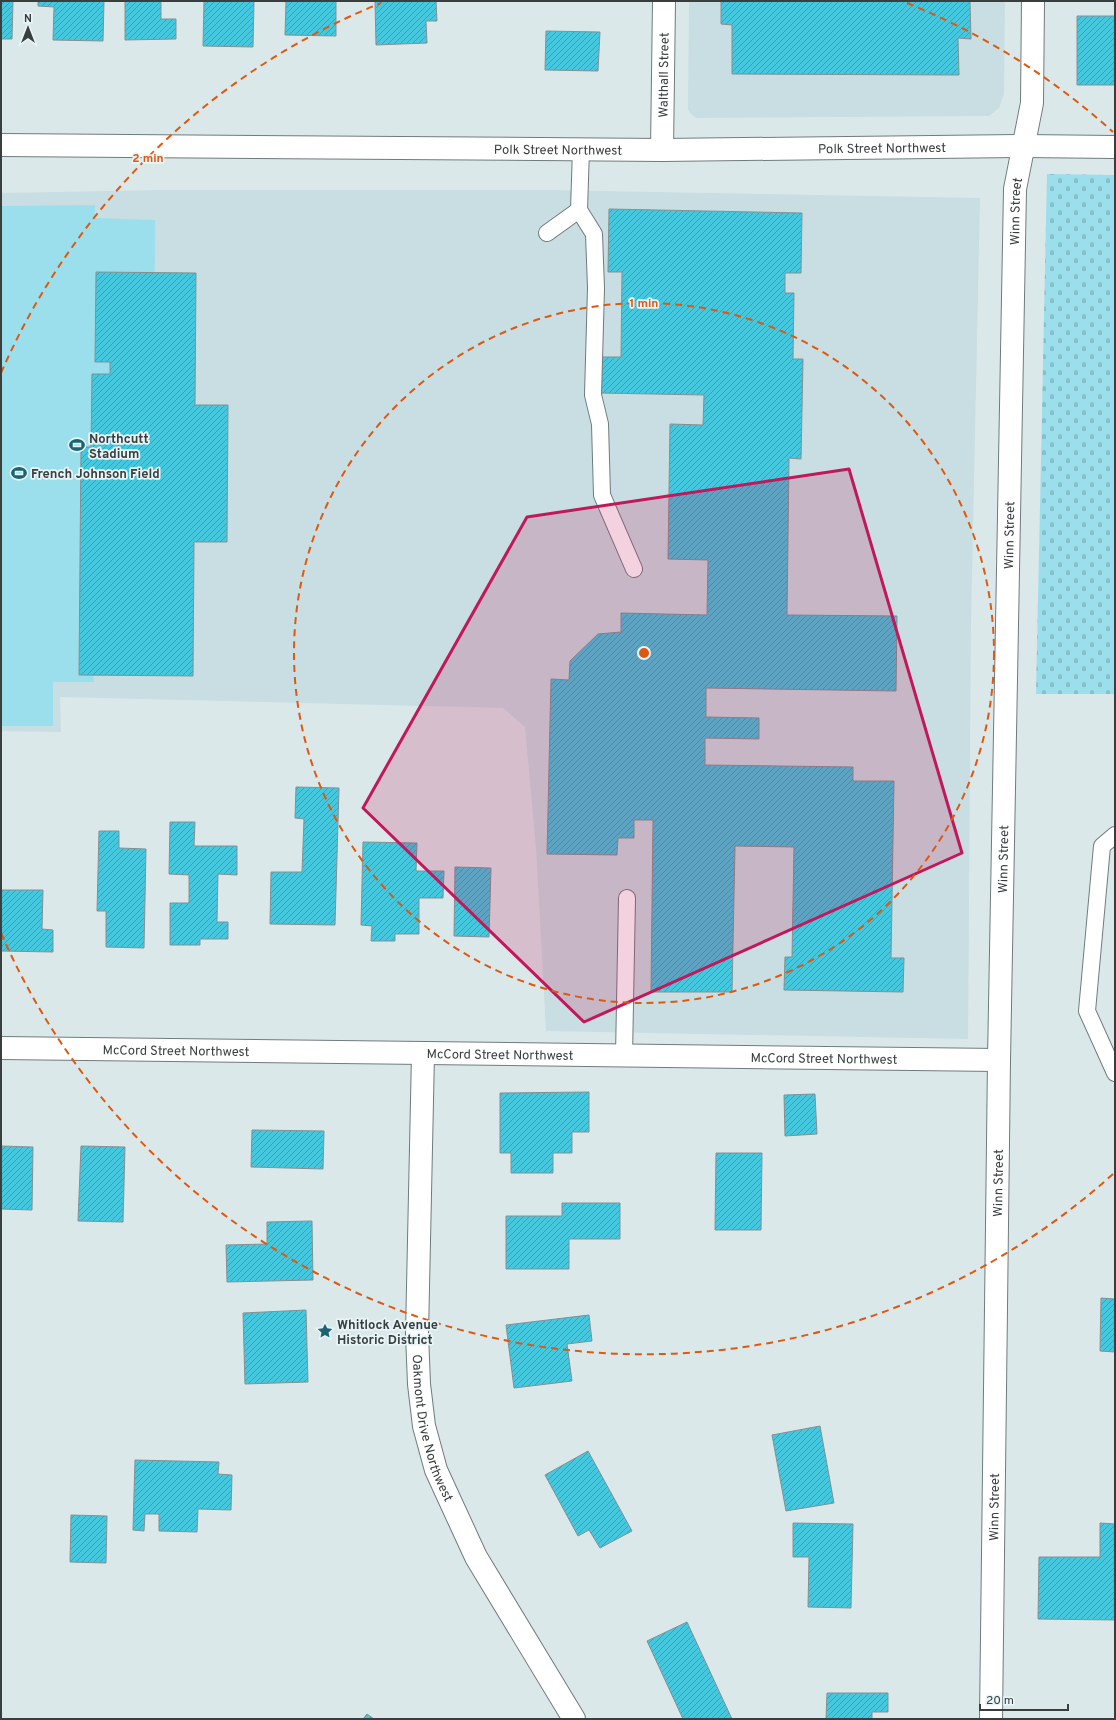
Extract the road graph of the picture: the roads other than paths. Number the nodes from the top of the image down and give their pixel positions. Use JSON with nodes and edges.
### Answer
{"nodes":[{"id":1,"x":664,"y":1,"type":"edge"},
{"id":2,"x":1033,"y":1,"type":"edge"},
{"id":3,"x":1,"y":145,"type":"edge"},
{"id":4,"x":1024,"y":146,"type":"junction"},
{"id":5,"x":1115,"y":147,"type":"edge"},
{"id":6,"x":581,"y":149,"type":"junction"},
{"id":7,"x":662,"y":150,"type":"junction"},
{"id":8,"x":579,"y":210,"type":"junction"},
{"id":9,"x":547,"y":233,"type":"dead end"},
{"id":10,"x":634,"y":569,"type":"dead end"},
{"id":11,"x":1115,"y":835,"type":"edge"},
{"id":12,"x":627,"y":898,"type":"dead end"},
{"id":13,"x":1,"y":1048,"type":"edge"},
{"id":14,"x":423,"y":1054,"type":"junction"},
{"id":15,"x":624,"y":1056,"type":"junction"},
{"id":16,"x":999,"y":1060,"type":"junction"},
{"id":17,"x":1115,"y":1073,"type":"edge"},
{"id":18,"x":574,"y":1719,"type":"edge"},
{"id":19,"x":991,"y":1719,"type":"edge"}],
"edges":[{"from":1,"to":7,"type":"street","name":"Walthall Street"},
{"from":2,"to":4,"type":"street","name":"Winn Street"},
{"from":3,"to":6,"type":"street","name":"Polk Street Northwest"},
{"from":4,"to":5,"type":"street","name":"Polk Street Northwest"},
{"from":4,"to":7,"type":"street","name":"Polk Street Northwest"},
{"from":4,"to":16,"type":"street","name":"Winn Street"},
{"from":6,"to":7,"type":"street","name":"Polk Street Northwest"},
{"from":6,"to":8,"type":"lane"},
{"from":8,"to":9,"type":"lane"},
{"from":8,"to":10,"type":"lane"},
{"from":11,"to":17,"type":"lane"},
{"from":12,"to":15,"type":"lane"},
{"from":13,"to":14,"type":"street","name":"McCord Street Northwest"},
{"from":14,"to":15,"type":"street","name":"McCord Street Northwest"},
{"from":14,"to":18,"type":"street","name":"Oakmont Drive Northwest"},
{"from":15,"to":16,"type":"street","name":"McCord Street Northwest"},
{"from":16,"to":19,"type":"street","name":"Winn Street"}]}
